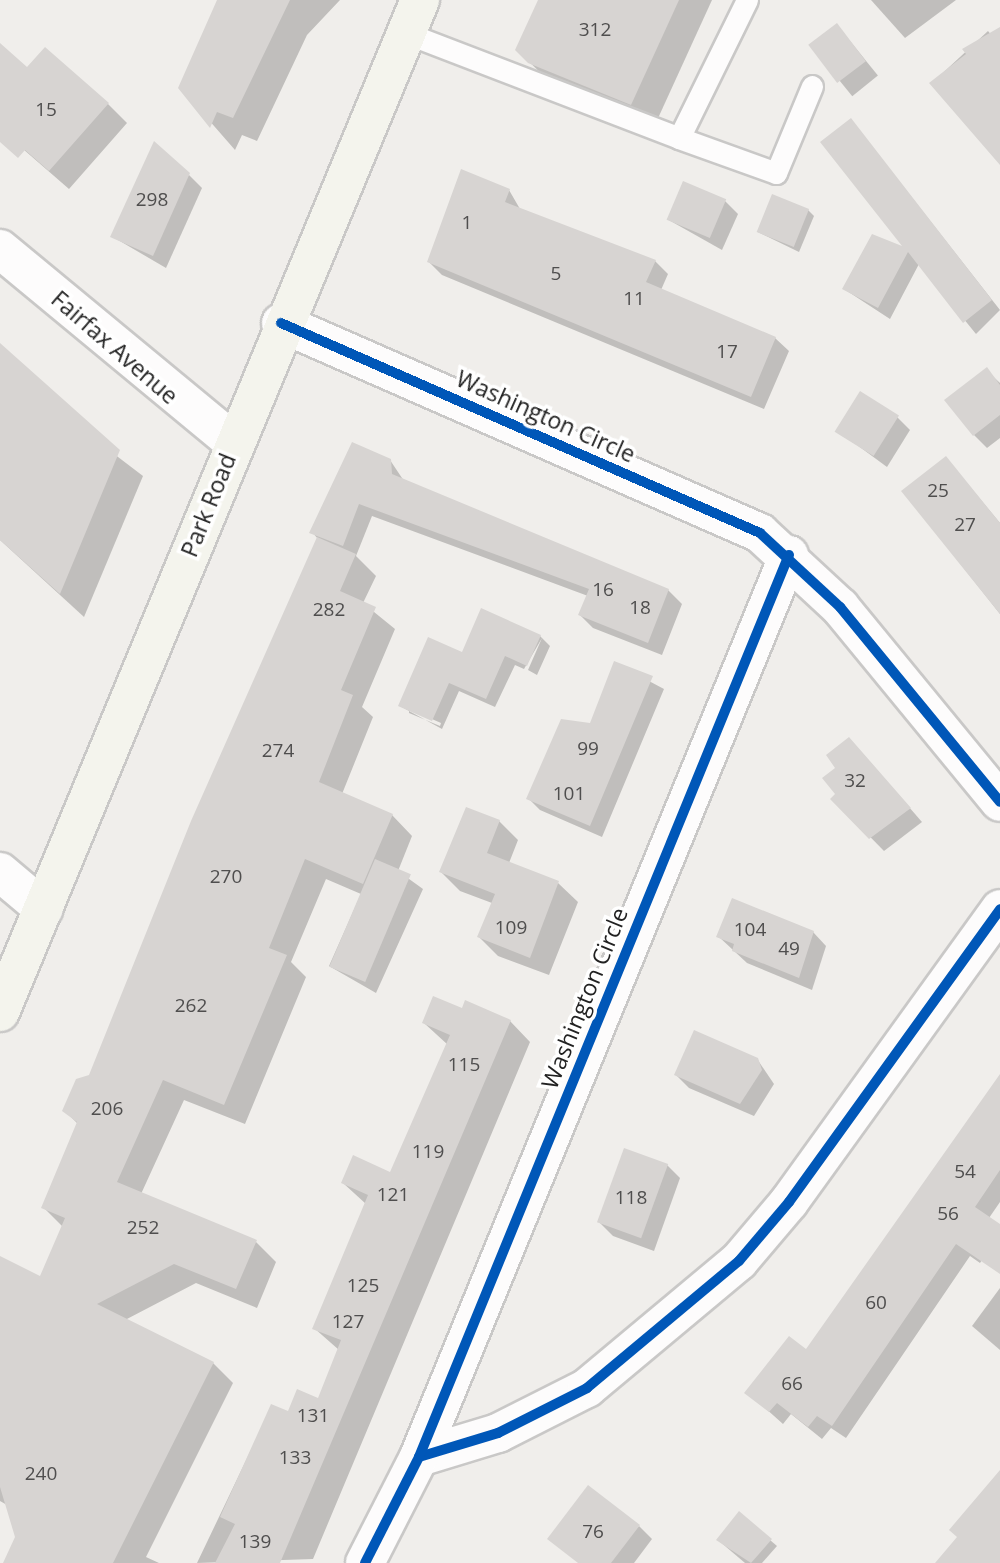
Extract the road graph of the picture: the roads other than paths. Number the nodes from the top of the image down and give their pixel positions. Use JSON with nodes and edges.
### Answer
{"nodes":[{"id":1,"x":747,"y":0,"type":"edge"},
{"id":2,"x":413,"y":16,"type":"edge"},
{"id":3,"x":812,"y":86,"type":"dead end"},
{"id":4,"x":679,"y":138,"type":"junction"},
{"id":5,"x":0,"y":249,"type":"edge"},
{"id":6,"x":281,"y":323,"type":"junction"},
{"id":7,"x":233,"y":442,"type":"junction"},
{"id":8,"x":789,"y":555,"type":"junction"},
{"id":9,"x":1000,"y":802,"type":"edge"},
{"id":10,"x":0,"y":872,"type":"edge"},
{"id":11,"x":44,"y":909,"type":"junction"},
{"id":12,"x":1000,"y":909,"type":"edge"},
{"id":13,"x":0,"y":1012,"type":"edge"},
{"id":14,"x":419,"y":1457,"type":"junction"},
{"id":15,"x":365,"y":1563,"type":"edge"}],
"edges":[{"from":1,"to":4,"type":"lane"},
{"from":2,"to":4,"type":"lane"},
{"from":2,"to":6,"type":"main road","name":"Park Road"},
{"from":3,"to":4,"type":"lane"},
{"from":5,"to":7,"type":"street","name":"Fairfax Avenue"},
{"from":6,"to":7,"type":"main road","name":"Park Road"},
{"from":6,"to":8,"type":"street","name":"Washington Circle"},
{"from":7,"to":11,"type":"main road","name":"Park Road"},
{"from":8,"to":9,"type":"street","name":"Washington Circle"},
{"from":8,"to":14,"type":"street","name":"Washington Circle"},
{"from":10,"to":11,"type":"street"},
{"from":11,"to":13,"type":"main road","name":"Park Road"},
{"from":12,"to":14,"type":"street"},
{"from":14,"to":15,"type":"street","name":"Washington Circle"}]}
